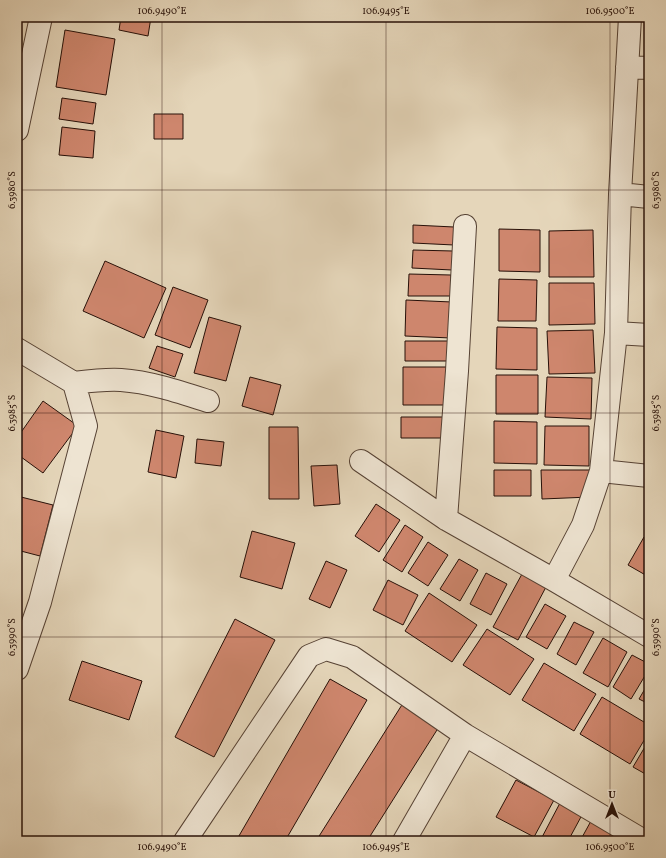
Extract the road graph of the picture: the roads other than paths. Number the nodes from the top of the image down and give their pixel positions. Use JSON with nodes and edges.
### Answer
{"nodes":[{"id":1,"x":41,"y":17,"type":"edge"},
{"id":2,"x":630,"y":17,"type":"edge"},
{"id":3,"x":627,"y":66,"type":"junction"},
{"id":4,"x":649,"y":68,"type":"edge"},
{"id":5,"x":17,"y":130,"type":"edge"},
{"id":6,"x":620,"y":194,"type":"junction"},
{"id":7,"x":649,"y":197,"type":"edge"},
{"id":8,"x":465,"y":226,"type":"dead end"},
{"id":9,"x":616,"y":333,"type":"junction"},
{"id":10,"x":649,"y":335,"type":"edge"},
{"id":11,"x":17,"y":349,"type":"edge"},
{"id":12,"x":74,"y":383,"type":"junction"},
{"id":13,"x":208,"y":401,"type":"dead end"},
{"id":14,"x":361,"y":461,"type":"dead end"},
{"id":15,"x":601,"y":471,"type":"junction"},
{"id":16,"x":649,"y":476,"type":"edge"},
{"id":17,"x":446,"y":519,"type":"junction"},
{"id":18,"x":554,"y":580,"type":"junction"},
{"id":19,"x":649,"y":636,"type":"edge"},
{"id":20,"x":17,"y":669,"type":"edge"},
{"id":21,"x":465,"y":735,"type":"junction"},
{"id":22,"x":185,"y":841,"type":"edge"},
{"id":23,"x":404,"y":841,"type":"edge"},
{"id":24,"x":644,"y":841,"type":"edge"}],
"edges":[{"from":1,"to":5,"type":"street"},
{"from":2,"to":3,"type":"street"},
{"from":3,"to":4,"type":"street"},
{"from":3,"to":6,"type":"street"},
{"from":6,"to":7,"type":"street"},
{"from":6,"to":9,"type":"street"},
{"from":8,"to":17,"type":"street"},
{"from":9,"to":10,"type":"street"},
{"from":9,"to":15,"type":"street"},
{"from":11,"to":12,"type":"street"},
{"from":12,"to":13,"type":"street"},
{"from":12,"to":20,"type":"street"},
{"from":14,"to":17,"type":"street"},
{"from":15,"to":16,"type":"street"},
{"from":15,"to":18,"type":"street"},
{"from":17,"to":18,"type":"street"},
{"from":18,"to":19,"type":"street"},
{"from":21,"to":22,"type":"street"},
{"from":21,"to":23,"type":"street"},
{"from":21,"to":24,"type":"street"}]}
